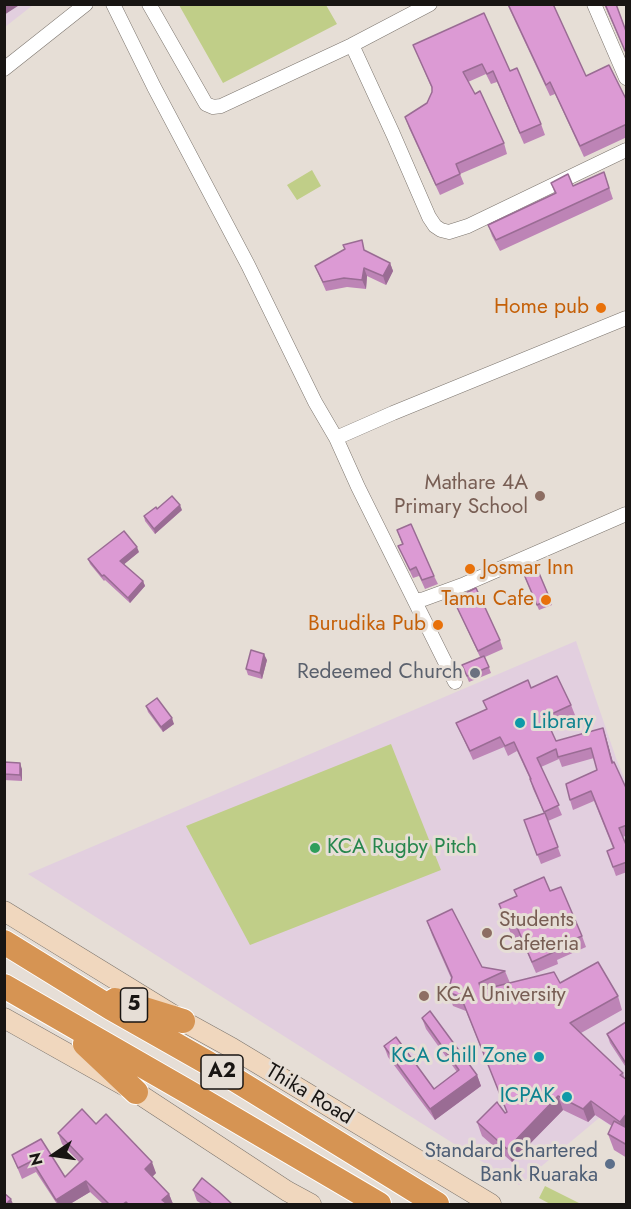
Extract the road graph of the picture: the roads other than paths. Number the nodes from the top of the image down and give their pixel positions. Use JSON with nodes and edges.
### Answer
{"nodes":[{"id":1,"x":86,"y":4,"type":"edge"},
{"id":2,"x":113,"y":4,"type":"edge"},
{"id":3,"x":149,"y":4,"type":"edge"},
{"id":4,"x":430,"y":4,"type":"edge"},
{"id":5,"x":594,"y":4,"type":"edge"},
{"id":6,"x":352,"y":45,"type":"junction"},
{"id":7,"x":4,"y":69,"type":"edge"},
{"id":8,"x":627,"y":78,"type":"edge"},
{"id":9,"x":627,"y":150,"type":"edge"},
{"id":10,"x":627,"y":318,"type":"edge"},
{"id":11,"x":336,"y":438,"type":"junction"},
{"id":12,"x":627,"y":514,"type":"edge"},
{"id":13,"x":415,"y":601,"type":"junction"},
{"id":14,"x":455,"y":682,"type":"dead end"},
{"id":15,"x":4,"y":911,"type":"edge"},
{"id":16,"x":4,"y":942,"type":"edge"},
{"id":17,"x":4,"y":986,"type":"edge"},
{"id":18,"x":84,"y":992,"type":"junction"},
{"id":19,"x":55,"y":1016,"type":"junction"},
{"id":20,"x":4,"y":1018,"type":"edge"},
{"id":21,"x":183,"y":1021,"type":"junction"},
{"id":22,"x":136,"y":1092,"type":"junction"},
{"id":23,"x":311,"y":1204,"type":"edge"},
{"id":24,"x":379,"y":1204,"type":"edge"},
{"id":25,"x":437,"y":1204,"type":"edge"},
{"id":26,"x":491,"y":1204,"type":"edge"}],
"edges":[{"from":1,"to":7,"type":"street"},
{"from":2,"to":11,"type":"street"},
{"from":3,"to":6,"type":"street"},
{"from":4,"to":6,"type":"street"},
{"from":5,"to":8,"type":"street"},
{"from":6,"to":9,"type":"street"},
{"from":10,"to":11,"type":"street"},
{"from":11,"to":13,"type":"street"},
{"from":12,"to":13,"type":"street"},
{"from":13,"to":14,"type":"street"},
{"from":15,"to":21,"type":"main road","name":"Thika Road"},
{"from":16,"to":18,"type":"highway","name":"Thika Road","number":"A2"},
{"from":17,"to":19,"type":"highway","number":"A2"},
{"from":18,"to":21,"type":"highway","number":"5"},
{"from":18,"to":25,"type":"highway","name":"Thika Road","number":"A2"},
{"from":19,"to":22,"type":"highway"},
{"from":19,"to":24,"type":"highway","number":"A2"},
{"from":20,"to":22,"type":"main road"},
{"from":21,"to":26,"type":"main road","name":"Thika Road"},
{"from":22,"to":23,"type":"main road"}]}
